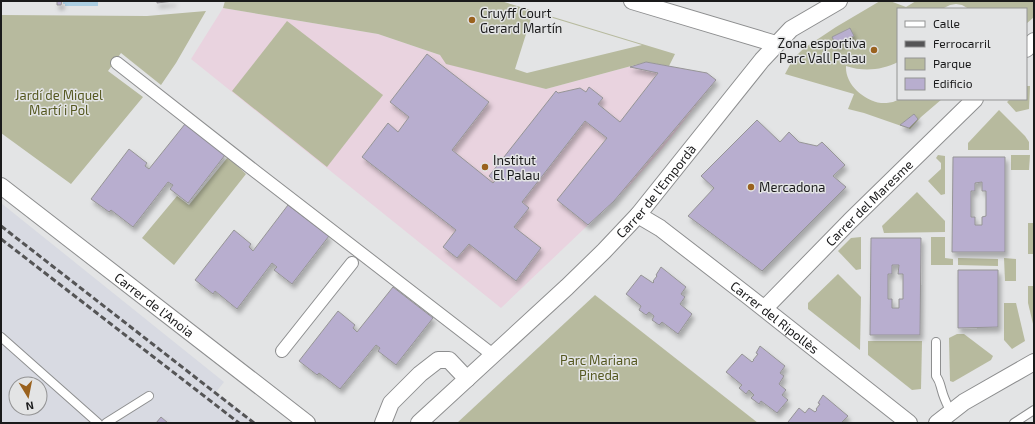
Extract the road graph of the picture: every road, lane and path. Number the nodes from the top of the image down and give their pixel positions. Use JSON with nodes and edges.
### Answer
{"nodes":[{"id":1,"x":632,"y":1,"type":"edge"},
{"id":2,"x":839,"y":1,"type":"edge"},
{"id":3,"x":776,"y":44,"type":"junction"},
{"id":4,"x":117,"y":63,"type":"dead end"},
{"id":5,"x":974,"y":100,"type":"edge"},
{"id":6,"x":1,"y":186,"type":"edge"},
{"id":7,"x":638,"y":215,"type":"junction"},
{"id":8,"x":352,"y":263,"type":"dead end"},
{"id":9,"x":764,"y":308,"type":"junction"},
{"id":10,"x":1,"y":337,"type":"edge"},
{"id":11,"x":936,"y":342,"type":"dead end"},
{"id":12,"x":282,"y":351,"type":"dead end"},
{"id":13,"x":493,"y":355,"type":"junction"},
{"id":14,"x":1034,"y":362,"type":"edge"},
{"id":15,"x":467,"y":379,"type":"junction"},
{"id":16,"x":149,"y":396,"type":"dead end"},
{"id":17,"x":1034,"y":410,"type":"edge"},
{"id":18,"x":951,"y":413,"type":"junction"},
{"id":19,"x":98,"y":423,"type":"edge"},
{"id":20,"x":106,"y":423,"type":"edge"},
{"id":21,"x":308,"y":423,"type":"edge"},
{"id":22,"x":383,"y":423,"type":"edge"},
{"id":23,"x":419,"y":423,"type":"edge"},
{"id":24,"x":909,"y":423,"type":"edge"},
{"id":25,"x":936,"y":423,"type":"edge"},
{"id":26,"x":1014,"y":423,"type":"edge"}],
"edges":[{"from":1,"to":3,"type":"street"},
{"from":2,"to":3,"type":"street","name":"Carrer de l'Empordà"},
{"from":3,"to":7,"type":"street","name":"Carrer de l'Empordà"},
{"from":4,"to":13,"type":"street"},
{"from":5,"to":9,"type":"street","name":"Carrer del Maresme"},
{"from":6,"to":21,"type":"street","name":"Carrer de l'Anoia"},
{"from":7,"to":9,"type":"street","name":"Carrer del Ripollès"},
{"from":7,"to":13,"type":"street","name":"Carrer de l'Empordà"},
{"from":8,"to":12,"type":"street"},
{"from":9,"to":24,"type":"street","name":"Carrer del Ripollès"},
{"from":10,"to":19,"type":"lane"},
{"from":11,"to":18,"type":"lane"},
{"from":13,"to":15,"type":"street","name":"Carrer de l'Empordà"},
{"from":14,"to":18,"type":"street"},
{"from":15,"to":22,"type":"street"},
{"from":15,"to":23,"type":"street","name":"Carrer de l'Empordà"},
{"from":16,"to":20,"type":"lane"},
{"from":17,"to":26,"type":"lane"},
{"from":18,"to":25,"type":"street"}]}
